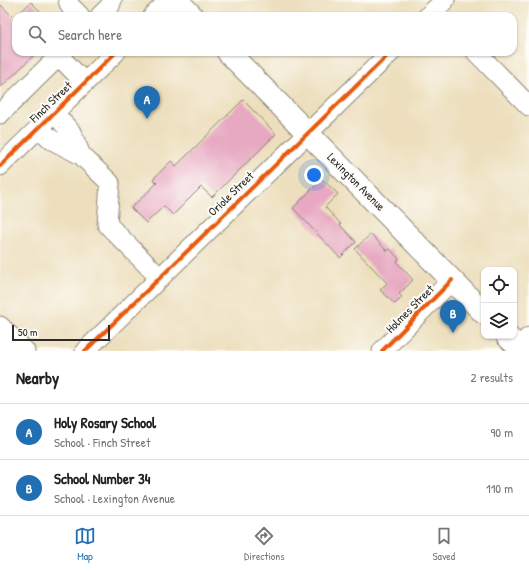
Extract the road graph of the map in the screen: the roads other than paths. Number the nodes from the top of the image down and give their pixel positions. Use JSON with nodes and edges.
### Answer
{"nodes":[{"id":1,"x":68,"y":0,"type":"edge"},
{"id":2,"x":112,"y":0,"type":"edge"},
{"id":3,"x":169,"y":0,"type":"edge"},
{"id":4,"x":177,"y":0,"type":"edge"},
{"id":5,"x":76,"y":12,"type":"edge"},
{"id":6,"x":104,"y":12,"type":"edge"},
{"id":7,"x":157,"y":12,"type":"edge"},
{"id":8,"x":188,"y":12,"type":"edge"},
{"id":9,"x":59,"y":56,"type":"edge"},
{"id":10,"x":63,"y":56,"type":"edge"},
{"id":11,"x":112,"y":56,"type":"edge"},
{"id":12,"x":232,"y":56,"type":"edge"},
{"id":13,"x":387,"y":56,"type":"edge"},
{"id":14,"x":480,"y":56,"type":"edge"},
{"id":15,"x":85,"y":83,"type":"junction"},
{"id":16,"x":529,"y":106,"type":"edge"},
{"id":17,"x":54,"y":113,"type":"junction"},
{"id":18,"x":0,"y":114,"type":"edge"},
{"id":19,"x":39,"y":128,"type":"junction"},
{"id":20,"x":308,"y":134,"type":"junction"},
{"id":21,"x":81,"y":155,"type":"junction"},
{"id":22,"x":0,"y":166,"type":"edge"},
{"id":23,"x":160,"y":278,"type":"junction"},
{"id":24,"x":452,"y":280,"type":"junction"},
{"id":25,"x":481,"y":309,"type":"edge"},
{"id":26,"x":4,"y":337,"type":"edge"},
{"id":27,"x":25,"y":351,"type":"edge"},
{"id":28,"x":85,"y":351,"type":"edge"},
{"id":29,"x":382,"y":351,"type":"edge"}],
"edges":[{"from":1,"to":5,"type":"street"},
{"from":2,"to":6,"type":"street"},
{"from":3,"to":7,"type":"street"},
{"from":4,"to":8,"type":"main road"},
{"from":9,"to":18,"type":"street"},
{"from":10,"to":15,"type":"street"},
{"from":11,"to":15,"type":"street","name":"Finch Street"},
{"from":12,"to":20,"type":"main road","name":"Lexington Avenue"},
{"from":13,"to":20,"type":"street","name":"Oriole Street"},
{"from":14,"to":16,"type":"street"},
{"from":15,"to":17,"type":"street","name":"Finch Street"},
{"from":17,"to":19,"type":"street","name":"Finch Street"},
{"from":17,"to":21,"type":"street"},
{"from":19,"to":21,"type":"street"},
{"from":19,"to":22,"type":"street","name":"Finch Street"},
{"from":20,"to":23,"type":"street","name":"Oriole Street"},
{"from":20,"to":24,"type":"main road","name":"Lexington Avenue"},
{"from":21,"to":23,"type":"street"},
{"from":23,"to":28,"type":"street","name":"Oriole Street"},
{"from":24,"to":25,"type":"main road","name":"Lexington Avenue"},
{"from":24,"to":29,"type":"street","name":"Holmes Street"},
{"from":26,"to":27,"type":"street"}]}
